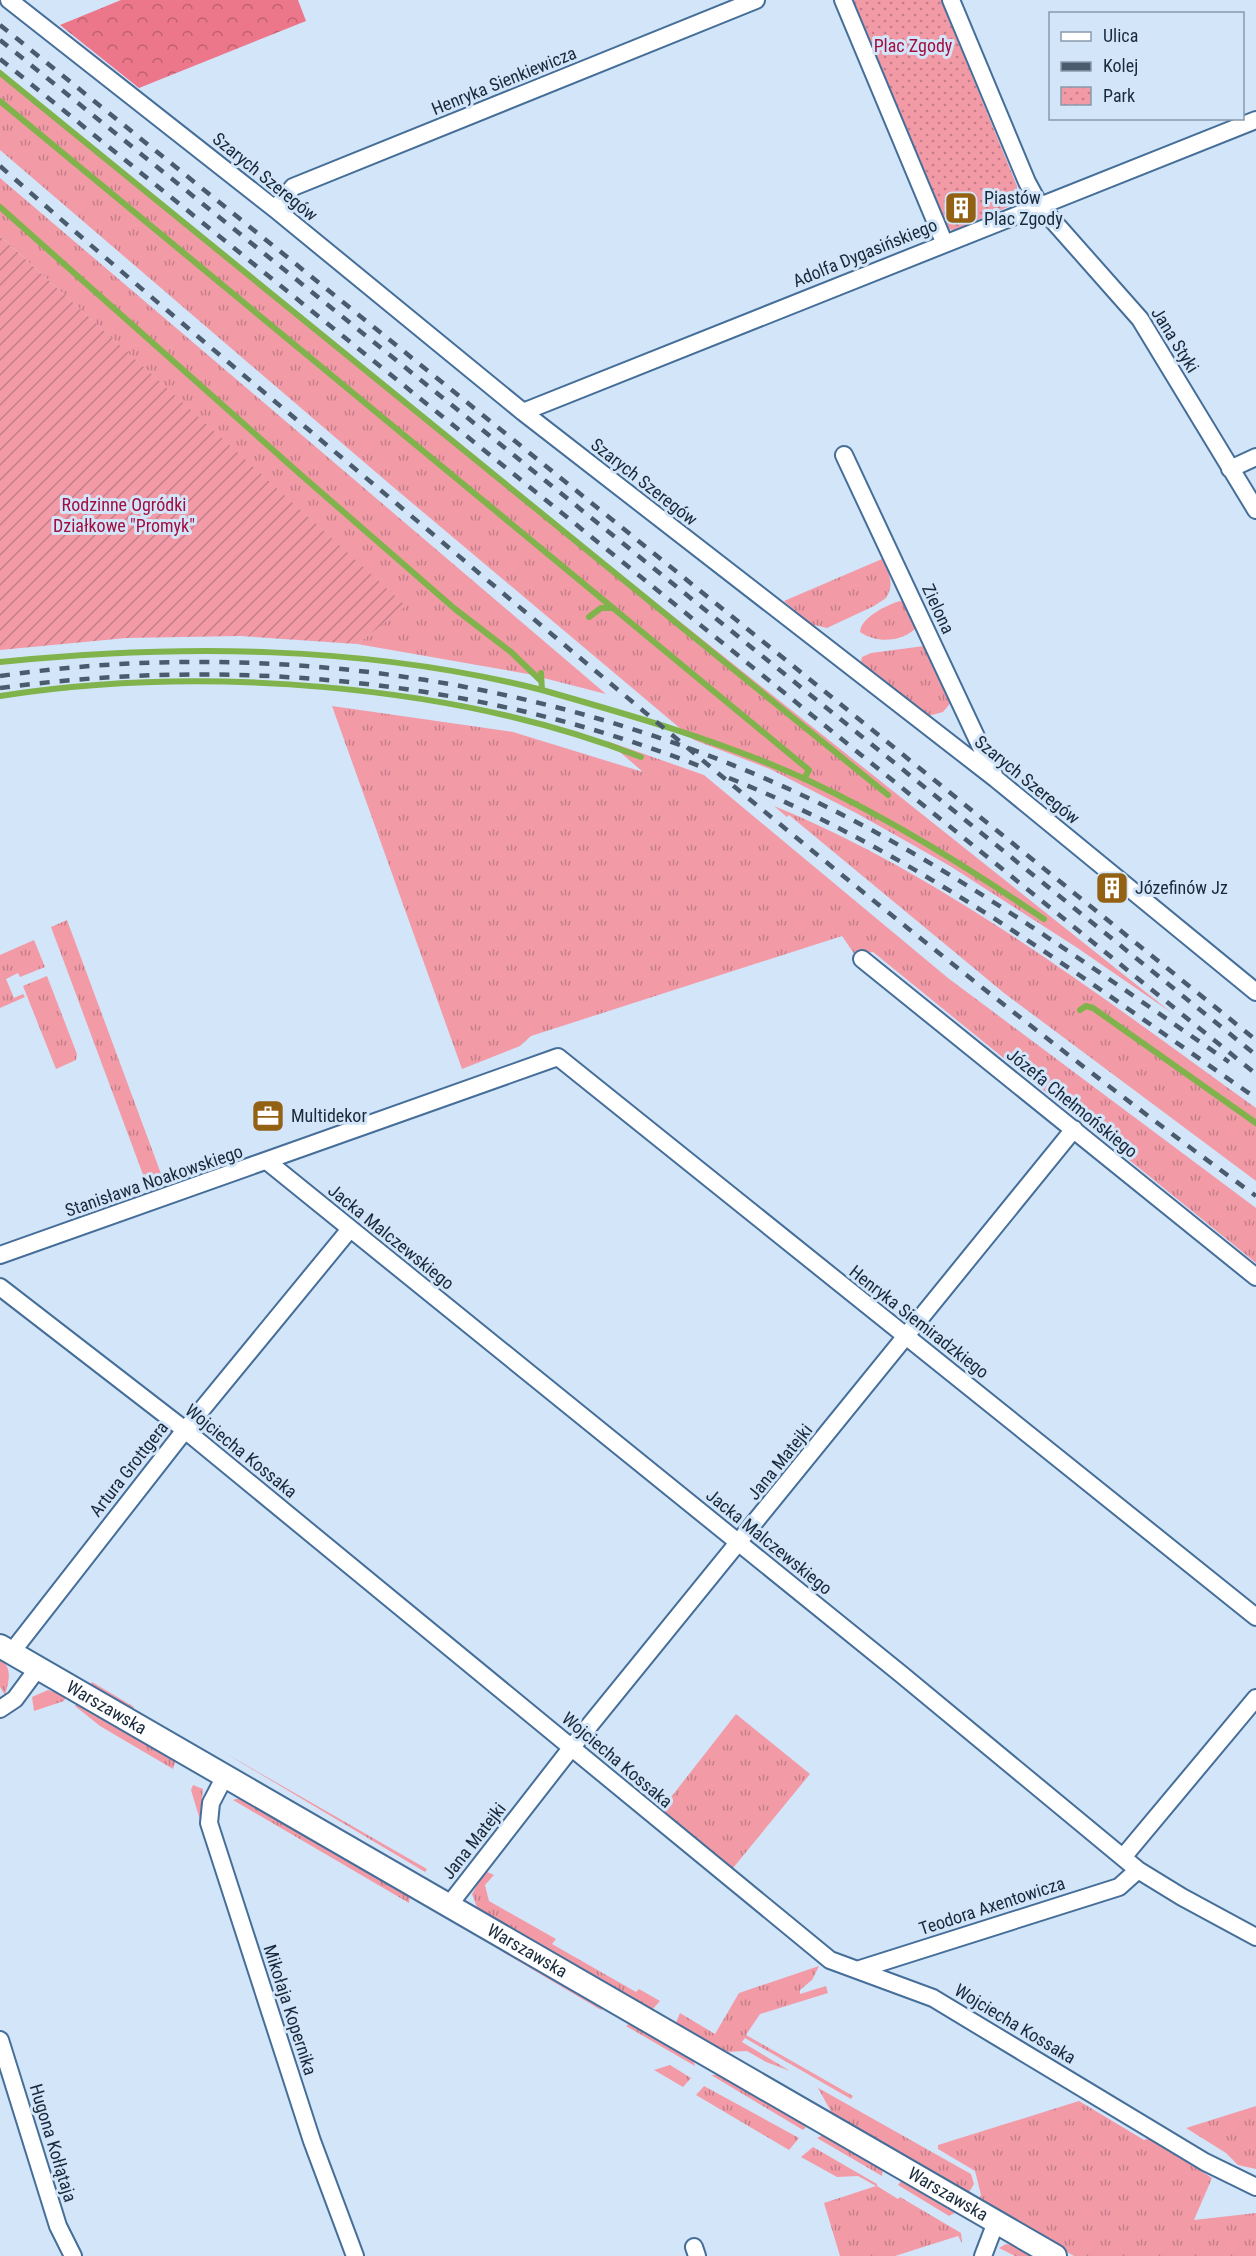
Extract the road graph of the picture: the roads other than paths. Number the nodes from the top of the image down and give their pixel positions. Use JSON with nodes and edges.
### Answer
{"nodes":[{"id":1,"x":9,"y":0,"type":"edge"},
{"id":2,"x":756,"y":0,"type":"edge"},
{"id":3,"x":843,"y":0,"type":"edge"},
{"id":4,"x":951,"y":0,"type":"edge"},
{"id":5,"x":1256,"y":120,"type":"edge"},
{"id":6,"x":1040,"y":206,"type":"junction"},
{"id":7,"x":275,"y":209,"type":"junction"},
{"id":8,"x":944,"y":242,"type":"junction"},
{"id":9,"x":523,"y":412,"type":"junction"},
{"id":10,"x":844,"y":455,"type":"dead end"},
{"id":11,"x":1256,"y":458,"type":"edge"},
{"id":12,"x":1230,"y":469,"type":"junction"},
{"id":13,"x":1256,"y":510,"type":"edge"},
{"id":14,"x":996,"y":778,"type":"junction"},
{"id":15,"x":862,"y":959,"type":"dead end"},
{"id":16,"x":1256,"y":992,"type":"edge"},
{"id":17,"x":558,"y":1057,"type":"joint"},
{"id":18,"x":1074,"y":1129,"type":"junction"},
{"id":19,"x":268,"y":1162,"type":"junction"},
{"id":20,"x":350,"y":1229,"type":"junction"},
{"id":21,"x":0,"y":1256,"type":"edge"},
{"id":22,"x":1256,"y":1277,"type":"edge"},
{"id":23,"x":0,"y":1287,"type":"edge"},
{"id":24,"x":907,"y":1336,"type":"junction"},
{"id":25,"x":185,"y":1430,"type":"junction"},
{"id":26,"x":739,"y":1542,"type":"junction"},
{"id":27,"x":1256,"y":1617,"type":"edge"},
{"id":28,"x":5,"y":1649,"type":"edge"},
{"id":29,"x":38,"y":1668,"type":"junction"},
{"id":30,"x":1256,"y":1698,"type":"edge"},
{"id":31,"x":0,"y":1709,"type":"edge"},
{"id":32,"x":572,"y":1747,"type":"junction"},
{"id":33,"x":225,"y":1776,"type":"junction"},
{"id":34,"x":1124,"y":1856,"type":"junction"},
{"id":35,"x":1138,"y":1870,"type":"junction"},
{"id":36,"x":449,"y":1905,"type":"junction"},
{"id":37,"x":1256,"y":1936,"type":"edge"},
{"id":38,"x":853,"y":1971,"type":"junction"},
{"id":39,"x":0,"y":2040,"type":"edge"},
{"id":40,"x":1256,"y":2187,"type":"edge"},
{"id":41,"x":996,"y":2222,"type":"junction"},
{"id":42,"x":73,"y":2256,"type":"edge"},
{"id":43,"x":356,"y":2256,"type":"edge"},
{"id":44,"x":983,"y":2256,"type":"edge"},
{"id":45,"x":1055,"y":2256,"type":"edge"}],
"edges":[{"from":1,"to":7,"type":"street","name":"Szarych Szeregów"},
{"from":2,"to":7,"type":"street","name":"Henryka Sienkiewicza"},
{"from":3,"to":8,"type":"street"},
{"from":4,"to":6,"type":"street"},
{"from":5,"to":6,"type":"street","name":"Adolfa Dygasińskiego"},
{"from":6,"to":8,"type":"street","name":"Adolfa Dygasińskiego"},
{"from":6,"to":12,"type":"street","name":"Jana Styki"},
{"from":7,"to":9,"type":"street","name":"Szarych Szeregów"},
{"from":8,"to":9,"type":"street","name":"Adolfa Dygasińskiego"},
{"from":9,"to":14,"type":"street","name":"Szarych Szeregów"},
{"from":10,"to":14,"type":"street","name":"Zielona"},
{"from":11,"to":12,"type":"street"},
{"from":12,"to":13,"type":"street","name":"Jana Styki"},
{"from":14,"to":16,"type":"street","name":"Szarych Szeregów"},
{"from":15,"to":18,"type":"street","name":"Józefa Chełmońskiego"},
{"from":17,"to":19,"type":"street","name":"Stanisława Noakowskiego"},
{"from":17,"to":24,"type":"street","name":"Henryka Siemiradzkiego"},
{"from":18,"to":22,"type":"street","name":"Józefa Chełmońskiego"},
{"from":18,"to":24,"type":"street","name":"Jana Matejki"},
{"from":19,"to":20,"type":"street","name":"Jacka Malczewskiego"},
{"from":19,"to":21,"type":"street","name":"Stanisława Noakowskiego"},
{"from":20,"to":25,"type":"street","name":"Artura Grottgera"},
{"from":20,"to":26,"type":"street","name":"Jacka Malczewskiego"},
{"from":23,"to":25,"type":"street","name":"Wojciecha Kossaka"},
{"from":24,"to":26,"type":"street","name":"Jana Matejki"},
{"from":24,"to":27,"type":"street","name":"Henryka Siemiradzkiego"},
{"from":25,"to":28,"type":"street","name":"Artura Grottgera"},
{"from":25,"to":32,"type":"street","name":"Wojciecha Kossaka"},
{"from":26,"to":32,"type":"street","name":"Jana Matejki"},
{"from":26,"to":34,"type":"street","name":"Jacka Malczewskiego"},
{"from":28,"to":29,"type":"street","name":"Warszawska"},
{"from":29,"to":31,"type":"street"},
{"from":29,"to":33,"type":"street","name":"Warszawska"},
{"from":30,"to":34,"type":"street"},
{"from":32,"to":36,"type":"street","name":"Jana Matejki"},
{"from":32,"to":38,"type":"street","name":"Wojciecha Kossaka"},
{"from":33,"to":36,"type":"street","name":"Warszawska"},
{"from":33,"to":43,"type":"street","name":"Mikołaja Kopernika"},
{"from":34,"to":35,"type":"street","name":"Jacka Malczewskiego"},
{"from":35,"to":37,"type":"street","name":"Jacka Malczewskiego"},
{"from":35,"to":38,"type":"street","name":"Teodora Axentowicza"},
{"from":36,"to":41,"type":"street","name":"Warszawska"},
{"from":38,"to":40,"type":"street","name":"Wojciecha Kossaka"},
{"from":39,"to":42,"type":"street","name":"Hugona Kołłątaja"},
{"from":41,"to":44,"type":"street"},
{"from":41,"to":45,"type":"street","name":"Warszawska"}]}
